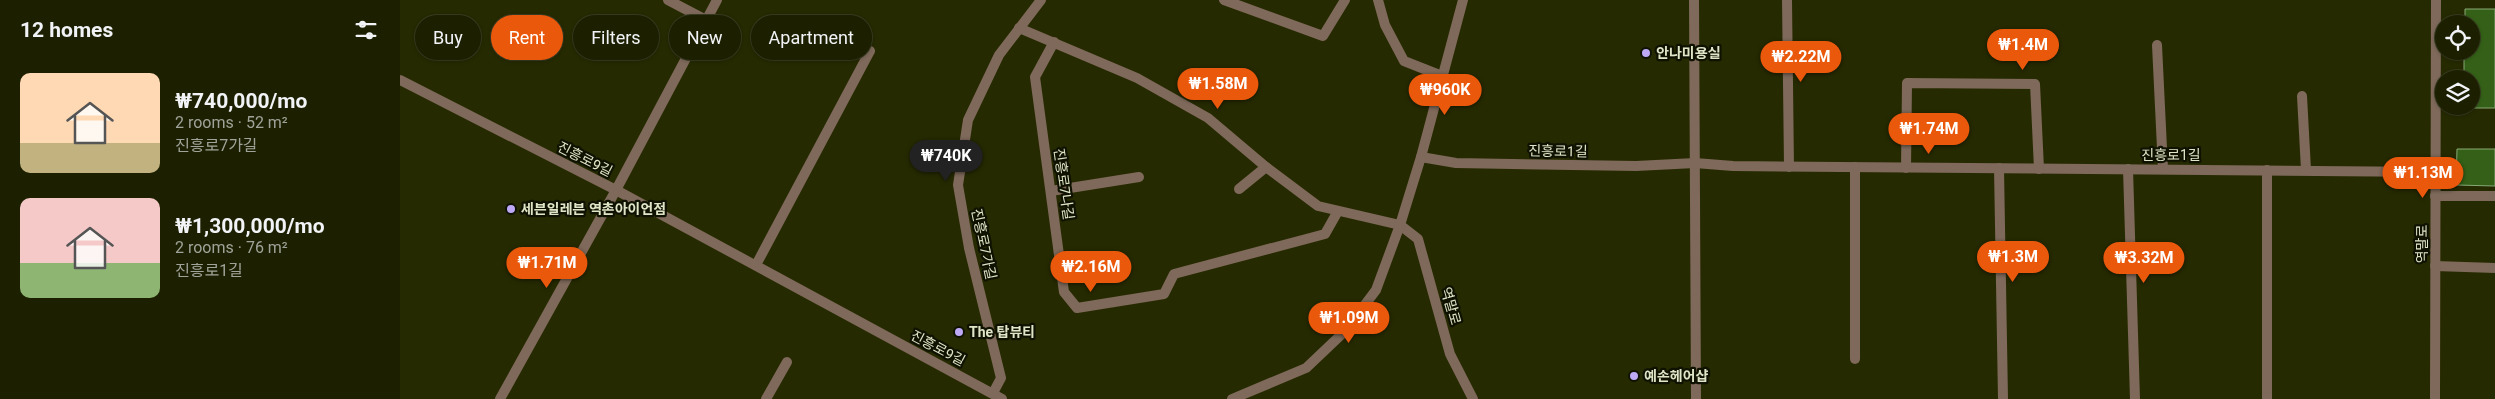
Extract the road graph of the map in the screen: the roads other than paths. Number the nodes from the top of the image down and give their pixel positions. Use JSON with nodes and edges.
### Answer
{"nodes":[{"id":1,"x":668,"y":0,"type":"edge"},
{"id":2,"x":717,"y":0,"type":"edge"},
{"id":3,"x":1041,"y":0,"type":"edge"},
{"id":4,"x":1224,"y":0,"type":"edge"},
{"id":5,"x":1346,"y":0,"type":"edge"},
{"id":6,"x":1378,"y":0,"type":"edge"},
{"id":7,"x":1464,"y":0,"type":"edge"},
{"id":8,"x":1694,"y":0,"type":"edge"},
{"id":9,"x":1787,"y":0,"type":"edge"},
{"id":10,"x":2436,"y":0,"type":"edge"},
{"id":11,"x":696,"y":15,"type":"edge"},
{"id":12,"x":709,"y":15,"type":"edge"},
{"id":13,"x":1019,"y":28,"type":"junction"},
{"id":14,"x":1054,"y":42,"type":"junction"},
{"id":15,"x":2157,"y":45,"type":"dead end"},
{"id":16,"x":685,"y":60,"type":"edge"},
{"id":17,"x":865,"y":60,"type":"edge"},
{"id":18,"x":1442,"y":76,"type":"junction"},
{"id":19,"x":400,"y":80,"type":"edge"},
{"id":20,"x":2302,"y":96,"type":"dead end"},
{"id":21,"x":1421,"y":157,"type":"junction"},
{"id":22,"x":1695,"y":163,"type":"junction"},
{"id":23,"x":1266,"y":167,"type":"junction"},
{"id":24,"x":1789,"y":167,"type":"junction"},
{"id":25,"x":1855,"y":167,"type":"junction"},
{"id":26,"x":1906,"y":168,"type":"junction"},
{"id":27,"x":2000,"y":168,"type":"junction"},
{"id":28,"x":2039,"y":169,"type":"junction"},
{"id":29,"x":2128,"y":169,"type":"junction"},
{"id":30,"x":2163,"y":169,"type":"junction"},
{"id":31,"x":2267,"y":170,"type":"junction"},
{"id":32,"x":2306,"y":170,"type":"junction"},
{"id":33,"x":2435,"y":172,"type":"junction"},
{"id":34,"x":1139,"y":177,"type":"dead end"},
{"id":35,"x":1240,"y":189,"type":"dead end"},
{"id":36,"x":616,"y":190,"type":"junction"},
{"id":37,"x":1050,"y":191,"type":"junction"},
{"id":38,"x":2435,"y":196,"type":"junction"},
{"id":39,"x":2495,"y":196,"type":"edge"},
{"id":40,"x":1338,"y":211,"type":"junction"},
{"id":41,"x":1400,"y":225,"type":"junction"},
{"id":42,"x":756,"y":266,"type":"junction"},
{"id":43,"x":2435,"y":266,"type":"junction"},
{"id":44,"x":2495,"y":268,"type":"edge"},
{"id":45,"x":1855,"y":359,"type":"dead end"},
{"id":46,"x":787,"y":362,"type":"dead end"},
{"id":47,"x":998,"y":396,"type":"edge"},
{"id":48,"x":505,"y":397,"type":"edge"},
{"id":49,"x":766,"y":399,"type":"edge"},
{"id":50,"x":1232,"y":399,"type":"edge"},
{"id":51,"x":1473,"y":399,"type":"edge"},
{"id":52,"x":1696,"y":399,"type":"edge"},
{"id":53,"x":2002,"y":399,"type":"edge"},
{"id":54,"x":2135,"y":399,"type":"edge"},
{"id":55,"x":2267,"y":399,"type":"edge"},
{"id":56,"x":2435,"y":399,"type":"edge"}],
"edges":[{"from":1,"to":11,"type":"street"},
{"from":2,"to":12,"type":"street"},
{"from":3,"to":13,"type":"street","name":"진흥로7가길"},
{"from":4,"to":5,"type":"street"},
{"from":6,"to":18,"type":"street"},
{"from":7,"to":18,"type":"street"},
{"from":8,"to":22,"type":"street"},
{"from":9,"to":24,"type":"street"},
{"from":10,"to":33,"type":"street","name":"역말로"},
{"from":13,"to":14,"type":"street"},
{"from":13,"to":47,"type":"street","name":"진흥로7가길"},
{"from":14,"to":23,"type":"street"},
{"from":14,"to":37,"type":"street","name":"진흥로7나길"},
{"from":15,"to":30,"type":"street"},
{"from":16,"to":36,"type":"street"},
{"from":17,"to":42,"type":"street"},
{"from":18,"to":21,"type":"street"},
{"from":19,"to":36,"type":"street","name":"진흥로9길"},
{"from":20,"to":32,"type":"street"},
{"from":21,"to":22,"type":"street","name":"진흥로1길"},
{"from":21,"to":41,"type":"street"},
{"from":22,"to":24,"type":"street","name":"진흥로1길"},
{"from":22,"to":52,"type":"street"},
{"from":23,"to":35,"type":"street"},
{"from":23,"to":40,"type":"street"},
{"from":24,"to":25,"type":"street","name":"진흥로1길"},
{"from":25,"to":26,"type":"street","name":"진흥로1길"},
{"from":25,"to":45,"type":"street"},
{"from":26,"to":27,"type":"street","name":"진흥로1길"},
{"from":26,"to":28,"type":"street"},
{"from":27,"to":28,"type":"street","name":"진흥로1길"},
{"from":27,"to":53,"type":"street"},
{"from":28,"to":29,"type":"street","name":"진흥로1길"},
{"from":29,"to":30,"type":"street","name":"진흥로1길"},
{"from":29,"to":54,"type":"street"},
{"from":30,"to":31,"type":"street","name":"진흥로1길"},
{"from":31,"to":32,"type":"street","name":"진흥로1길"},
{"from":31,"to":55,"type":"street"},
{"from":32,"to":33,"type":"street","name":"진흥로1길"},
{"from":33,"to":38,"type":"street","name":"역말로"},
{"from":34,"to":37,"type":"street"},
{"from":36,"to":42,"type":"street","name":"진흥로9길"},
{"from":36,"to":48,"type":"street"},
{"from":37,"to":40,"type":"street","name":"진흥로7나길"},
{"from":38,"to":39,"type":"street"},
{"from":38,"to":43,"type":"street","name":"역말로"},
{"from":40,"to":41,"type":"street"},
{"from":41,"to":50,"type":"street"},
{"from":41,"to":51,"type":"street","name":"역말로"},
{"from":42,"to":47,"type":"street","name":"진흥로9길"},
{"from":43,"to":44,"type":"street"},
{"from":43,"to":56,"type":"street","name":"역말로"},
{"from":46,"to":49,"type":"street"}]}
